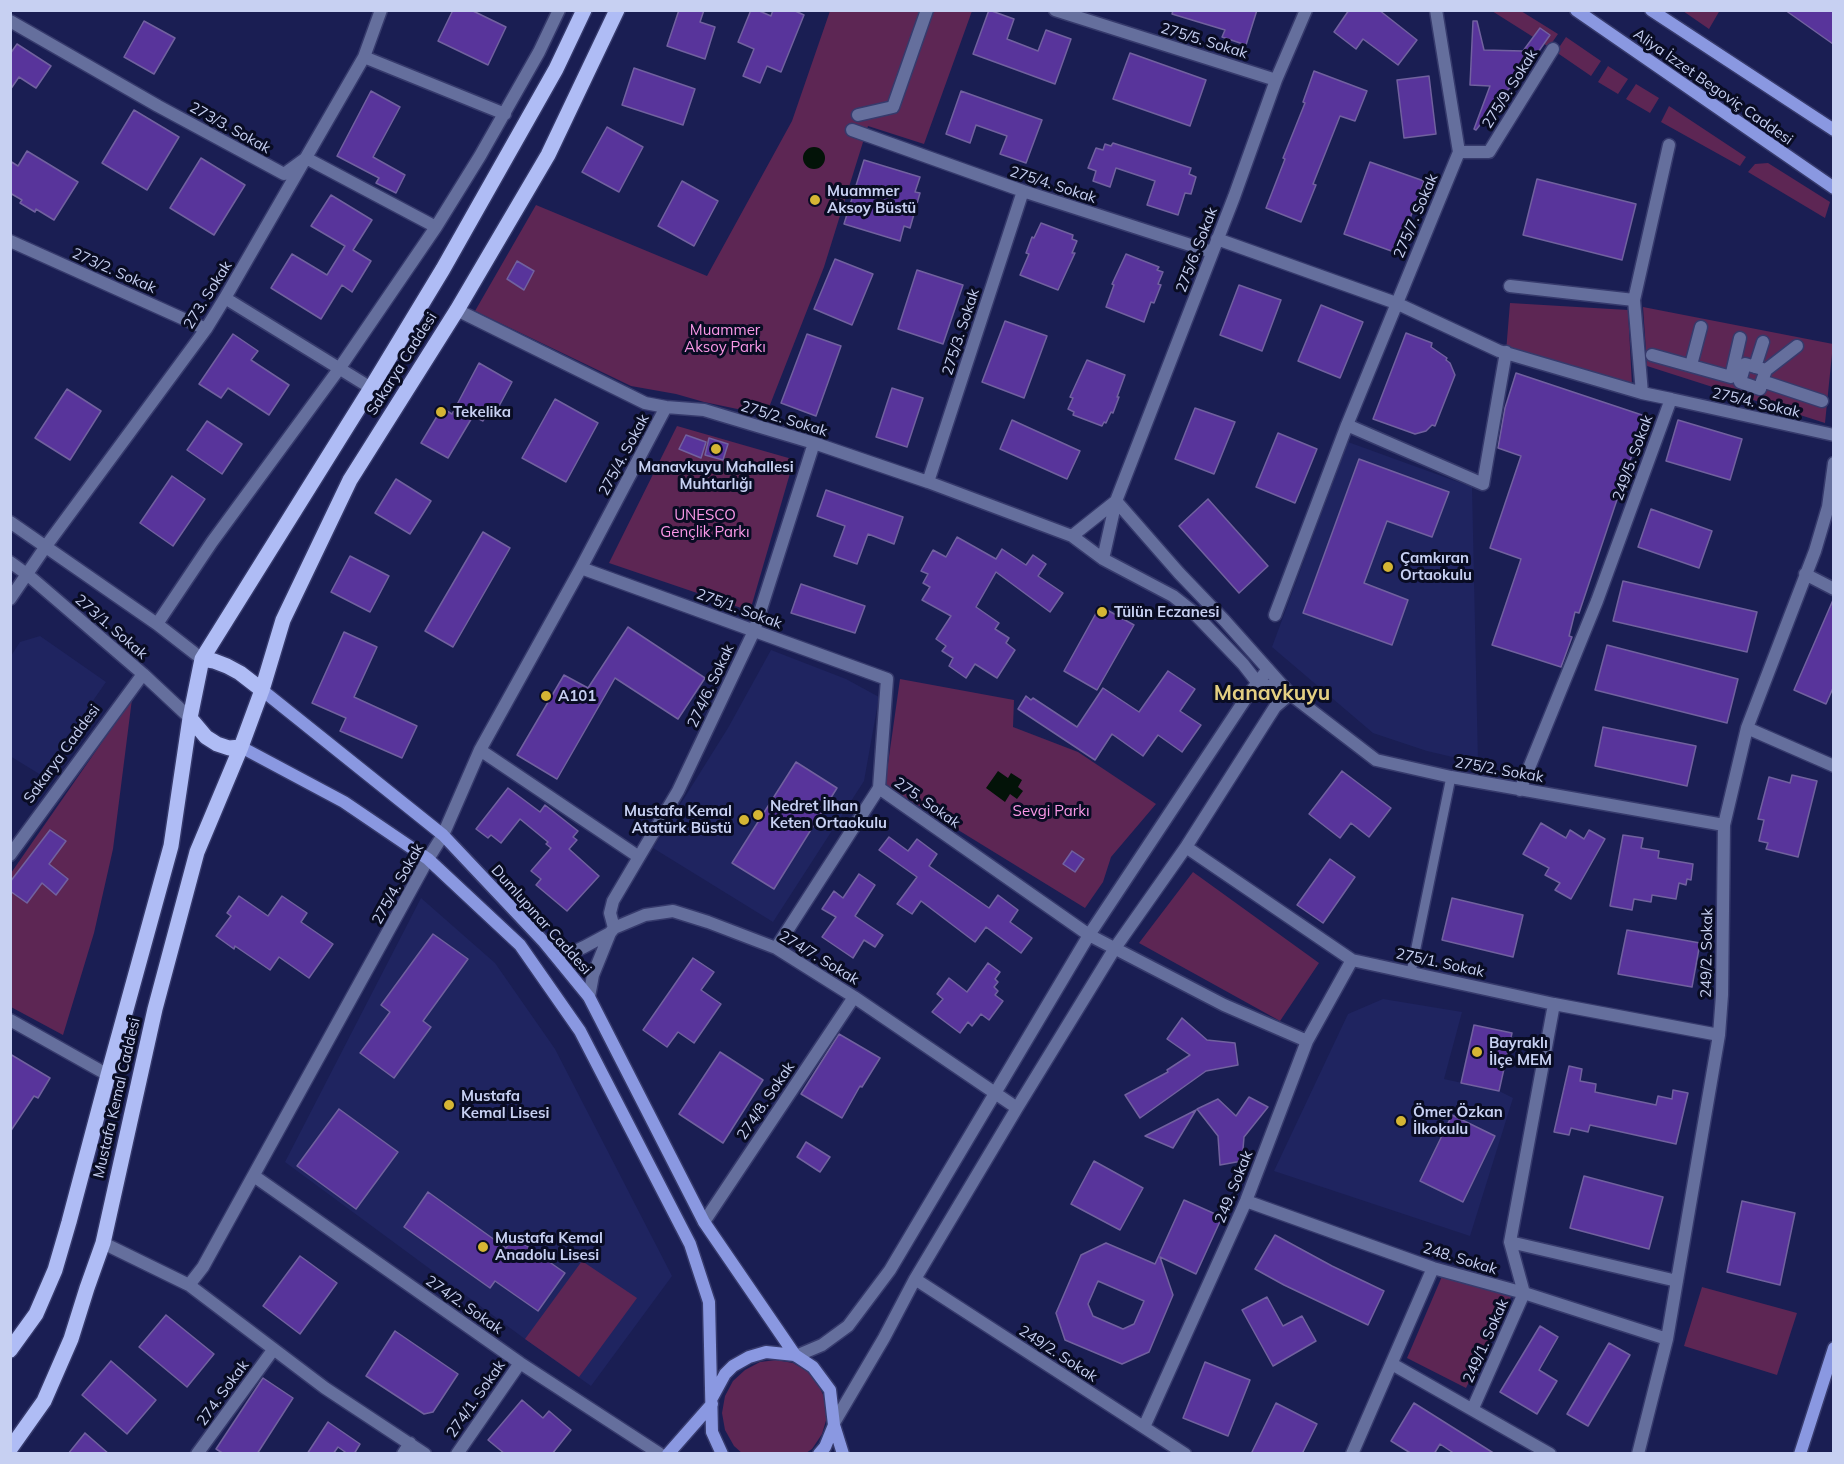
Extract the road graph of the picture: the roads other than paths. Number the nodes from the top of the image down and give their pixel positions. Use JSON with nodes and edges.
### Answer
{"nodes":[{"id":1,"x":381,"y":10,"type":"edge"},
{"id":2,"x":559,"y":10,"type":"edge"},
{"id":3,"x":584,"y":10,"type":"edge"},
{"id":4,"x":617,"y":10,"type":"edge"},
{"id":5,"x":927,"y":10,"type":"edge"},
{"id":6,"x":1055,"y":10,"type":"edge"},
{"id":7,"x":1306,"y":10,"type":"edge"},
{"id":8,"x":1436,"y":10,"type":"edge"},
{"id":9,"x":1576,"y":10,"type":"edge"},
{"id":10,"x":1651,"y":10,"type":"edge"},
{"id":11,"x":10,"y":21,"type":"edge"},
{"id":12,"x":1553,"y":49,"type":"dead end"},
{"id":13,"x":364,"y":57,"type":"junction"},
{"id":14,"x":1276,"y":80,"type":"junction"},
{"id":15,"x":504,"y":114,"type":"junction"},
{"id":16,"x":858,"y":115,"type":"dead end"},
{"id":17,"x":852,"y":130,"type":"dead end"},
{"id":18,"x":1833,"y":130,"type":"edge"},
{"id":19,"x":1670,"y":145,"type":"dead end"},
{"id":20,"x":1459,"y":152,"type":"junction"},
{"id":21,"x":306,"y":158,"type":"junction"},
{"id":22,"x":1833,"y":188,"type":"edge"},
{"id":23,"x":1023,"y":191,"type":"junction"},
{"id":24,"x":436,"y":227,"type":"junction"},
{"id":25,"x":1217,"y":239,"type":"junction"},
{"id":26,"x":10,"y":241,"type":"edge"},
{"id":27,"x":1212,"y":252,"type":"junction"},
{"id":28,"x":1510,"y":286,"type":"dead end"},
{"id":29,"x":225,"y":298,"type":"junction"},
{"id":30,"x":1634,"y":300,"type":"junction"},
{"id":31,"x":1396,"y":303,"type":"junction"},
{"id":32,"x":457,"y":310,"type":"junction"},
{"id":33,"x":1701,"y":327,"type":"dead end"},
{"id":34,"x":206,"y":329,"type":"junction"},
{"id":35,"x":1740,"y":338,"type":"dead end"},
{"id":36,"x":1763,"y":342,"type":"dead end"},
{"id":37,"x":1797,"y":346,"type":"dead end"},
{"id":38,"x":1506,"y":352,"type":"junction"},
{"id":39,"x":1652,"y":355,"type":"dead end"},
{"id":40,"x":1691,"y":365,"type":"junction"},
{"id":41,"x":339,"y":369,"type":"junction"},
{"id":42,"x":1737,"y":373,"type":"junction"},
{"id":43,"x":1757,"y":379,"type":"junction"},
{"id":44,"x":371,"y":388,"type":"junction"},
{"id":45,"x":1642,"y":393,"type":"junction"},
{"id":46,"x":1671,"y":399,"type":"junction"},
{"id":47,"x":1822,"y":401,"type":"dead end"},
{"id":48,"x":666,"y":407,"type":"junction"},
{"id":49,"x":1347,"y":425,"type":"junction"},
{"id":50,"x":1833,"y":435,"type":"edge"},
{"id":51,"x":814,"y":443,"type":"junction"},
{"id":52,"x":1833,"y":463,"type":"edge"},
{"id":53,"x":928,"y":482,"type":"junction"},
{"id":54,"x":1116,"y":501,"type":"junction"},
{"id":55,"x":10,"y":522,"type":"edge"},
{"id":56,"x":1072,"y":536,"type":"junction"},
{"id":57,"x":46,"y":546,"type":"junction"},
{"id":58,"x":1103,"y":559,"type":"junction"},
{"id":59,"x":10,"y":562,"type":"edge"},
{"id":60,"x":581,"y":568,"type":"junction"},
{"id":61,"x":1805,"y":574,"type":"junction"},
{"id":62,"x":28,"y":575,"type":"junction"},
{"id":63,"x":1833,"y":589,"type":"edge"},
{"id":64,"x":10,"y":599,"type":"edge"},
{"id":65,"x":1275,"y":615,"type":"dead end"},
{"id":66,"x":157,"y":624,"type":"junction"},
{"id":67,"x":754,"y":631,"type":"junction"},
{"id":68,"x":202,"y":659,"type":"junction"},
{"id":69,"x":1268,"y":669,"type":"junction"},
{"id":70,"x":143,"y":674,"type":"junction"},
{"id":71,"x":1257,"y":682,"type":"junction"},
{"id":72,"x":262,"y":690,"type":"junction"},
{"id":73,"x":1290,"y":694,"type":"junction"},
{"id":74,"x":190,"y":718,"type":"junction"},
{"id":75,"x":1747,"y":728,"type":"junction"},
{"id":76,"x":241,"y":747,"type":"junction"},
{"id":77,"x":480,"y":750,"type":"junction"},
{"id":78,"x":1833,"y":766,"type":"edge"},
{"id":79,"x":1451,"y":777,"type":"junction"},
{"id":80,"x":879,"y":788,"type":"junction"},
{"id":81,"x":1520,"y":790,"type":"junction"},
{"id":82,"x":1724,"y":825,"type":"junction"},
{"id":83,"x":443,"y":835,"type":"junction"},
{"id":84,"x":1186,"y":847,"type":"junction"},
{"id":85,"x":10,"y":855,"type":"edge"},
{"id":86,"x":639,"y":857,"type":"junction"},
{"id":87,"x":428,"y":859,"type":"junction"},
{"id":88,"x":612,"y":930,"type":"junction"},
{"id":89,"x":1089,"y":935,"type":"junction"},
{"id":90,"x":776,"y":948,"type":"junction"},
{"id":91,"x":1115,"y":948,"type":"junction"},
{"id":92,"x":554,"y":954,"type":"junction"},
{"id":93,"x":1352,"y":960,"type":"junction"},
{"id":94,"x":1411,"y":972,"type":"junction"},
{"id":95,"x":589,"y":997,"type":"junction"},
{"id":96,"x":854,"y":997,"type":"junction"},
{"id":97,"x":1554,"y":1004,"type":"junction"},
{"id":98,"x":10,"y":1020,"type":"edge"},
{"id":99,"x":1719,"y":1035,"type":"junction"},
{"id":100,"x":1307,"y":1041,"type":"junction"},
{"id":101,"x":108,"y":1075,"type":"junction"},
{"id":102,"x":993,"y":1093,"type":"junction"},
{"id":103,"x":1017,"y":1108,"type":"junction"},
{"id":104,"x":254,"y":1176,"type":"junction"},
{"id":105,"x":1246,"y":1201,"type":"junction"},
{"id":106,"x":704,"y":1222,"type":"junction"},
{"id":107,"x":1510,"y":1242,"type":"junction"},
{"id":108,"x":103,"y":1243,"type":"junction"},
{"id":109,"x":1433,"y":1268,"type":"junction"},
{"id":110,"x":915,"y":1279,"type":"junction"},
{"id":111,"x":1677,"y":1281,"type":"junction"},
{"id":112,"x":189,"y":1285,"type":"junction"},
{"id":113,"x":1524,"y":1293,"type":"junction"},
{"id":114,"x":1667,"y":1339,"type":"junction"},
{"id":115,"x":1833,"y":1348,"type":"edge"},
{"id":116,"x":10,"y":1350,"type":"edge"},
{"id":117,"x":273,"y":1350,"type":"junction"},
{"id":118,"x":796,"y":1356,"type":"junction"},
{"id":119,"x":520,"y":1363,"type":"junction"},
{"id":120,"x":1392,"y":1364,"type":"junction"},
{"id":121,"x":712,"y":1401,"type":"junction"},
{"id":122,"x":1473,"y":1408,"type":"junction"},
{"id":123,"x":834,"y":1424,"type":"junction"},
{"id":124,"x":1144,"y":1427,"type":"junction"},
{"id":125,"x":406,"y":1448,"type":"edge"},
{"id":126,"x":10,"y":1449,"type":"edge"},
{"id":127,"x":197,"y":1454,"type":"edge"},
{"id":128,"x":425,"y":1454,"type":"edge"},
{"id":129,"x":457,"y":1454,"type":"edge"},
{"id":130,"x":660,"y":1454,"type":"edge"},
{"id":131,"x":668,"y":1454,"type":"edge"},
{"id":132,"x":722,"y":1454,"type":"edge"},
{"id":133,"x":819,"y":1454,"type":"edge"},
{"id":134,"x":843,"y":1454,"type":"edge"},
{"id":135,"x":1185,"y":1454,"type":"edge"},
{"id":136,"x":1352,"y":1454,"type":"edge"},
{"id":137,"x":1550,"y":1454,"type":"edge"},
{"id":138,"x":1638,"y":1454,"type":"edge"},
{"id":139,"x":1800,"y":1454,"type":"edge"}],
"edges":[{"from":1,"to":13,"type":"street","name":"273. Sokak"},
{"from":2,"to":15,"type":"street"},
{"from":3,"to":44,"type":"main road","name":"Sakarya Caddesi"},
{"from":4,"to":32,"type":"main road","name":"Sakarya Caddesi"},
{"from":5,"to":16,"type":"street"},
{"from":6,"to":14,"type":"street","name":"275/5. Sokak"},
{"from":7,"to":14,"type":"street","name":"275/6. Sokak"},
{"from":8,"to":20,"type":"street"},
{"from":9,"to":22,"type":"main road","name":"Aliya İzzet Begoviç Caddesi"},
{"from":10,"to":18,"type":"main road","name":"Aliya İzzet Begoviç Caddesi"},
{"from":11,"to":21,"type":"street","name":"273/3. Sokak"},
{"from":12,"to":20,"type":"street","name":"275/9. Sokak"},
{"from":13,"to":15,"type":"street"},
{"from":13,"to":21,"type":"street","name":"273. Sokak"},
{"from":14,"to":25,"type":"street","name":"275/6. Sokak"},
{"from":15,"to":24,"type":"street"},
{"from":17,"to":23,"type":"street","name":"275/4. Sokak"},
{"from":19,"to":30,"type":"street","name":"249/5. Sokak"},
{"from":20,"to":31,"type":"street","name":"275/7. Sokak"},
{"from":21,"to":24,"type":"street"},
{"from":21,"to":29,"type":"street","name":"273. Sokak"},
{"from":23,"to":27,"type":"street","name":"275/4. Sokak"},
{"from":23,"to":53,"type":"street","name":"275/3. Sokak"},
{"from":24,"to":41,"type":"street"},
{"from":25,"to":27,"type":"street","name":"275/6. Sokak"},
{"from":25,"to":31,"type":"street"},
{"from":26,"to":34,"type":"street","name":"273/2. Sokak"},
{"from":27,"to":54,"type":"street","name":"275/6. Sokak"},
{"from":28,"to":30,"type":"street"},
{"from":29,"to":34,"type":"street","name":"273. Sokak"},
{"from":29,"to":41,"type":"street"},
{"from":30,"to":45,"type":"street","name":"249/5. Sokak"},
{"from":31,"to":38,"type":"street"},
{"from":31,"to":49,"type":"street","name":"275/7. Sokak"},
{"from":32,"to":48,"type":"street","name":"275/2. Sokak"},
{"from":32,"to":72,"type":"main road","name":"Sakarya Caddesi"},
{"from":33,"to":40,"type":"street"},
{"from":34,"to":57,"type":"street","name":"273. Sokak"},
{"from":35,"to":42,"type":"street"},
{"from":36,"to":43,"type":"street"},
{"from":37,"to":43,"type":"street"},
{"from":38,"to":45,"type":"street"},
{"from":38,"to":49,"type":"street"},
{"from":39,"to":40,"type":"street"},
{"from":40,"to":42,"type":"street"},
{"from":41,"to":44,"type":"street"},
{"from":41,"to":66,"type":"street"},
{"from":42,"to":43,"type":"street"},
{"from":43,"to":47,"type":"street"},
{"from":44,"to":68,"type":"main road","name":"Sakarya Caddesi"},
{"from":45,"to":46,"type":"street","name":"249/5. Sokak"},
{"from":46,"to":50,"type":"street","name":"275/4. Sokak"},
{"from":46,"to":81,"type":"street","name":"249/5. Sokak"},
{"from":48,"to":51,"type":"street","name":"275/2. Sokak"},
{"from":48,"to":60,"type":"street","name":"275/4. Sokak"},
{"from":49,"to":65,"type":"street","name":"275/7. Sokak"},
{"from":51,"to":53,"type":"street","name":"275/2. Sokak"},
{"from":51,"to":67,"type":"street","name":"274/6. Sokak"},
{"from":52,"to":61,"type":"street","name":"249/2. Sokak"},
{"from":53,"to":56,"type":"street","name":"275/2. Sokak"},
{"from":54,"to":56,"type":"street"},
{"from":54,"to":58,"type":"street"},
{"from":54,"to":69,"type":"street","name":"275/2. Sokak"},
{"from":55,"to":57,"type":"street","name":"273/1. Sokak"},
{"from":56,"to":58,"type":"street","name":"275/2. Sokak"},
{"from":57,"to":62,"type":"street","name":"273. Sokak"},
{"from":57,"to":66,"type":"street","name":"273/1. Sokak"},
{"from":58,"to":71,"type":"street","name":"275/2. Sokak"},
{"from":59,"to":62,"type":"street","name":"273/1. Sokak"},
{"from":60,"to":67,"type":"street","name":"275/1. Sokak"},
{"from":60,"to":77,"type":"street","name":"275/4. Sokak"},
{"from":61,"to":63,"type":"street"},
{"from":61,"to":75,"type":"street","name":"249/2. Sokak"},
{"from":62,"to":64,"type":"street","name":"273. Sokak"},
{"from":62,"to":70,"type":"street","name":"273/1. Sokak"},
{"from":66,"to":68,"type":"street","name":"273/1. Sokak"},
{"from":67,"to":80,"type":"street","name":"275/1. Sokak"},
{"from":67,"to":86,"type":"street","name":"274/6. Sokak"},
{"from":68,"to":72,"type":"main road"},
{"from":68,"to":74,"type":"main road","name":"Mustafa Kemal Caddesi"},
{"from":69,"to":71,"type":"street"},
{"from":69,"to":73,"type":"street","name":"275/2. Sokak"},
{"from":70,"to":74,"type":"street","name":"273/1. Sokak"},
{"from":70,"to":85,"type":"street","name":"Sakarya Caddesi"},
{"from":71,"to":73,"type":"street","name":"275/2. Sokak"},
{"from":71,"to":89,"type":"street"},
{"from":72,"to":76,"type":"main road","name":"Sakarya Caddesi"},
{"from":72,"to":83,"type":"main road","name":"Dumlupınar Caddesi"},
{"from":73,"to":79,"type":"street","name":"275/2. Sokak"},
{"from":73,"to":84,"type":"street"},
{"from":74,"to":76,"type":"main road"},
{"from":74,"to":101,"type":"main road","name":"Mustafa Kemal Caddesi"},
{"from":75,"to":78,"type":"street"},
{"from":75,"to":82,"type":"street","name":"249/2. Sokak"},
{"from":76,"to":87,"type":"main road"},
{"from":76,"to":108,"type":"main road","name":"Mustafa Kemal Caddesi"},
{"from":77,"to":83,"type":"street","name":"275/4. Sokak"},
{"from":77,"to":86,"type":"street"},
{"from":79,"to":81,"type":"street","name":"275/2. Sokak"},
{"from":79,"to":94,"type":"lane"},
{"from":80,"to":89,"type":"street","name":"275. Sokak"},
{"from":80,"to":90,"type":"street","name":"275. Sokak"},
{"from":81,"to":82,"type":"street","name":"275/2. Sokak"},
{"from":82,"to":99,"type":"street","name":"249/2. Sokak"},
{"from":83,"to":87,"type":"street","name":"275/4. Sokak"},
{"from":83,"to":92,"type":"main road","name":"Dumlupınar Caddesi"},
{"from":84,"to":91,"type":"street"},
{"from":84,"to":93,"type":"street","name":"275/1. Sokak"},
{"from":86,"to":88,"type":"street","name":"274/6. Sokak"},
{"from":87,"to":104,"type":"street","name":"275/4. Sokak"},
{"from":87,"to":121,"type":"main road"},
{"from":88,"to":90,"type":"street","name":"274/7. Sokak"},
{"from":88,"to":92,"type":"street","name":"274/7. Sokak"},
{"from":88,"to":95,"type":"street"},
{"from":89,"to":91,"type":"street","name":"275. Sokak"},
{"from":89,"to":102,"type":"street"},
{"from":90,"to":96,"type":"street","name":"274/7. Sokak"},
{"from":91,"to":100,"type":"street","name":"275. Sokak"},
{"from":91,"to":103,"type":"street"},
{"from":92,"to":95,"type":"main road","name":"Dumlupınar Caddesi"},
{"from":93,"to":94,"type":"street","name":"275/1. Sokak"},
{"from":93,"to":100,"type":"street","name":"249. Sokak"},
{"from":94,"to":97,"type":"street","name":"275/1. Sokak"},
{"from":95,"to":106,"type":"main road","name":"Dumlupınar Caddesi"},
{"from":96,"to":102,"type":"street","name":"274/7. Sokak"},
{"from":96,"to":106,"type":"street","name":"274/8. Sokak"},
{"from":97,"to":99,"type":"street","name":"275/1. Sokak"},
{"from":97,"to":107,"type":"street","name":"249/1. Sokak"},
{"from":98,"to":101,"type":"street"},
{"from":99,"to":111,"type":"street","name":"249/2. Sokak"},
{"from":100,"to":105,"type":"street","name":"249. Sokak"},
{"from":101,"to":116,"type":"main road","name":"Mustafa Kemal Caddesi"},
{"from":102,"to":103,"type":"street","name":"274/7. Sokak"},
{"from":102,"to":118,"type":"street"},
{"from":103,"to":110,"type":"street"},
{"from":104,"to":112,"type":"street","name":"275/4. Sokak"},
{"from":104,"to":119,"type":"street","name":"274/2. Sokak"},
{"from":105,"to":109,"type":"street","name":"248. Sokak"},
{"from":105,"to":124,"type":"street","name":"249. Sokak"},
{"from":106,"to":118,"type":"main road","name":"Dumlupınar Caddesi"},
{"from":107,"to":111,"type":"street","name":"248. Sokak"},
{"from":107,"to":113,"type":"street","name":"249/1. Sokak"},
{"from":108,"to":112,"type":"street"},
{"from":108,"to":126,"type":"main road","name":"Mustafa Kemal Caddesi"},
{"from":109,"to":113,"type":"street","name":"248. Sokak"},
{"from":109,"to":120,"type":"street"},
{"from":110,"to":123,"type":"street"},
{"from":110,"to":124,"type":"street","name":"249/2. Sokak"},
{"from":111,"to":114,"type":"street","name":"249/2. Sokak"},
{"from":112,"to":117,"type":"street"},
{"from":113,"to":114,"type":"street","name":"248. Sokak"},
{"from":113,"to":122,"type":"street","name":"249/1. Sokak"},
{"from":114,"to":138,"type":"street","name":"249/2. Sokak"},
{"from":115,"to":139,"type":"main road"},
{"from":117,"to":125,"type":"street"},
{"from":117,"to":127,"type":"street","name":"274. Sokak"},
{"from":118,"to":121,"type":"main road"},
{"from":118,"to":123,"type":"main road","name":"Dumlupınar Caddesi"},
{"from":119,"to":129,"type":"street","name":"274/1. Sokak"},
{"from":119,"to":130,"type":"street","name":"274/2. Sokak"},
{"from":120,"to":122,"type":"street"},
{"from":120,"to":136,"type":"street"},
{"from":121,"to":131,"type":"main road"},
{"from":121,"to":132,"type":"main road"},
{"from":122,"to":137,"type":"street"},
{"from":123,"to":133,"type":"main road"},
{"from":123,"to":134,"type":"main road"},
{"from":124,"to":135,"type":"street","name":"249/2. Sokak"},
{"from":125,"to":128,"type":"street"}]}
